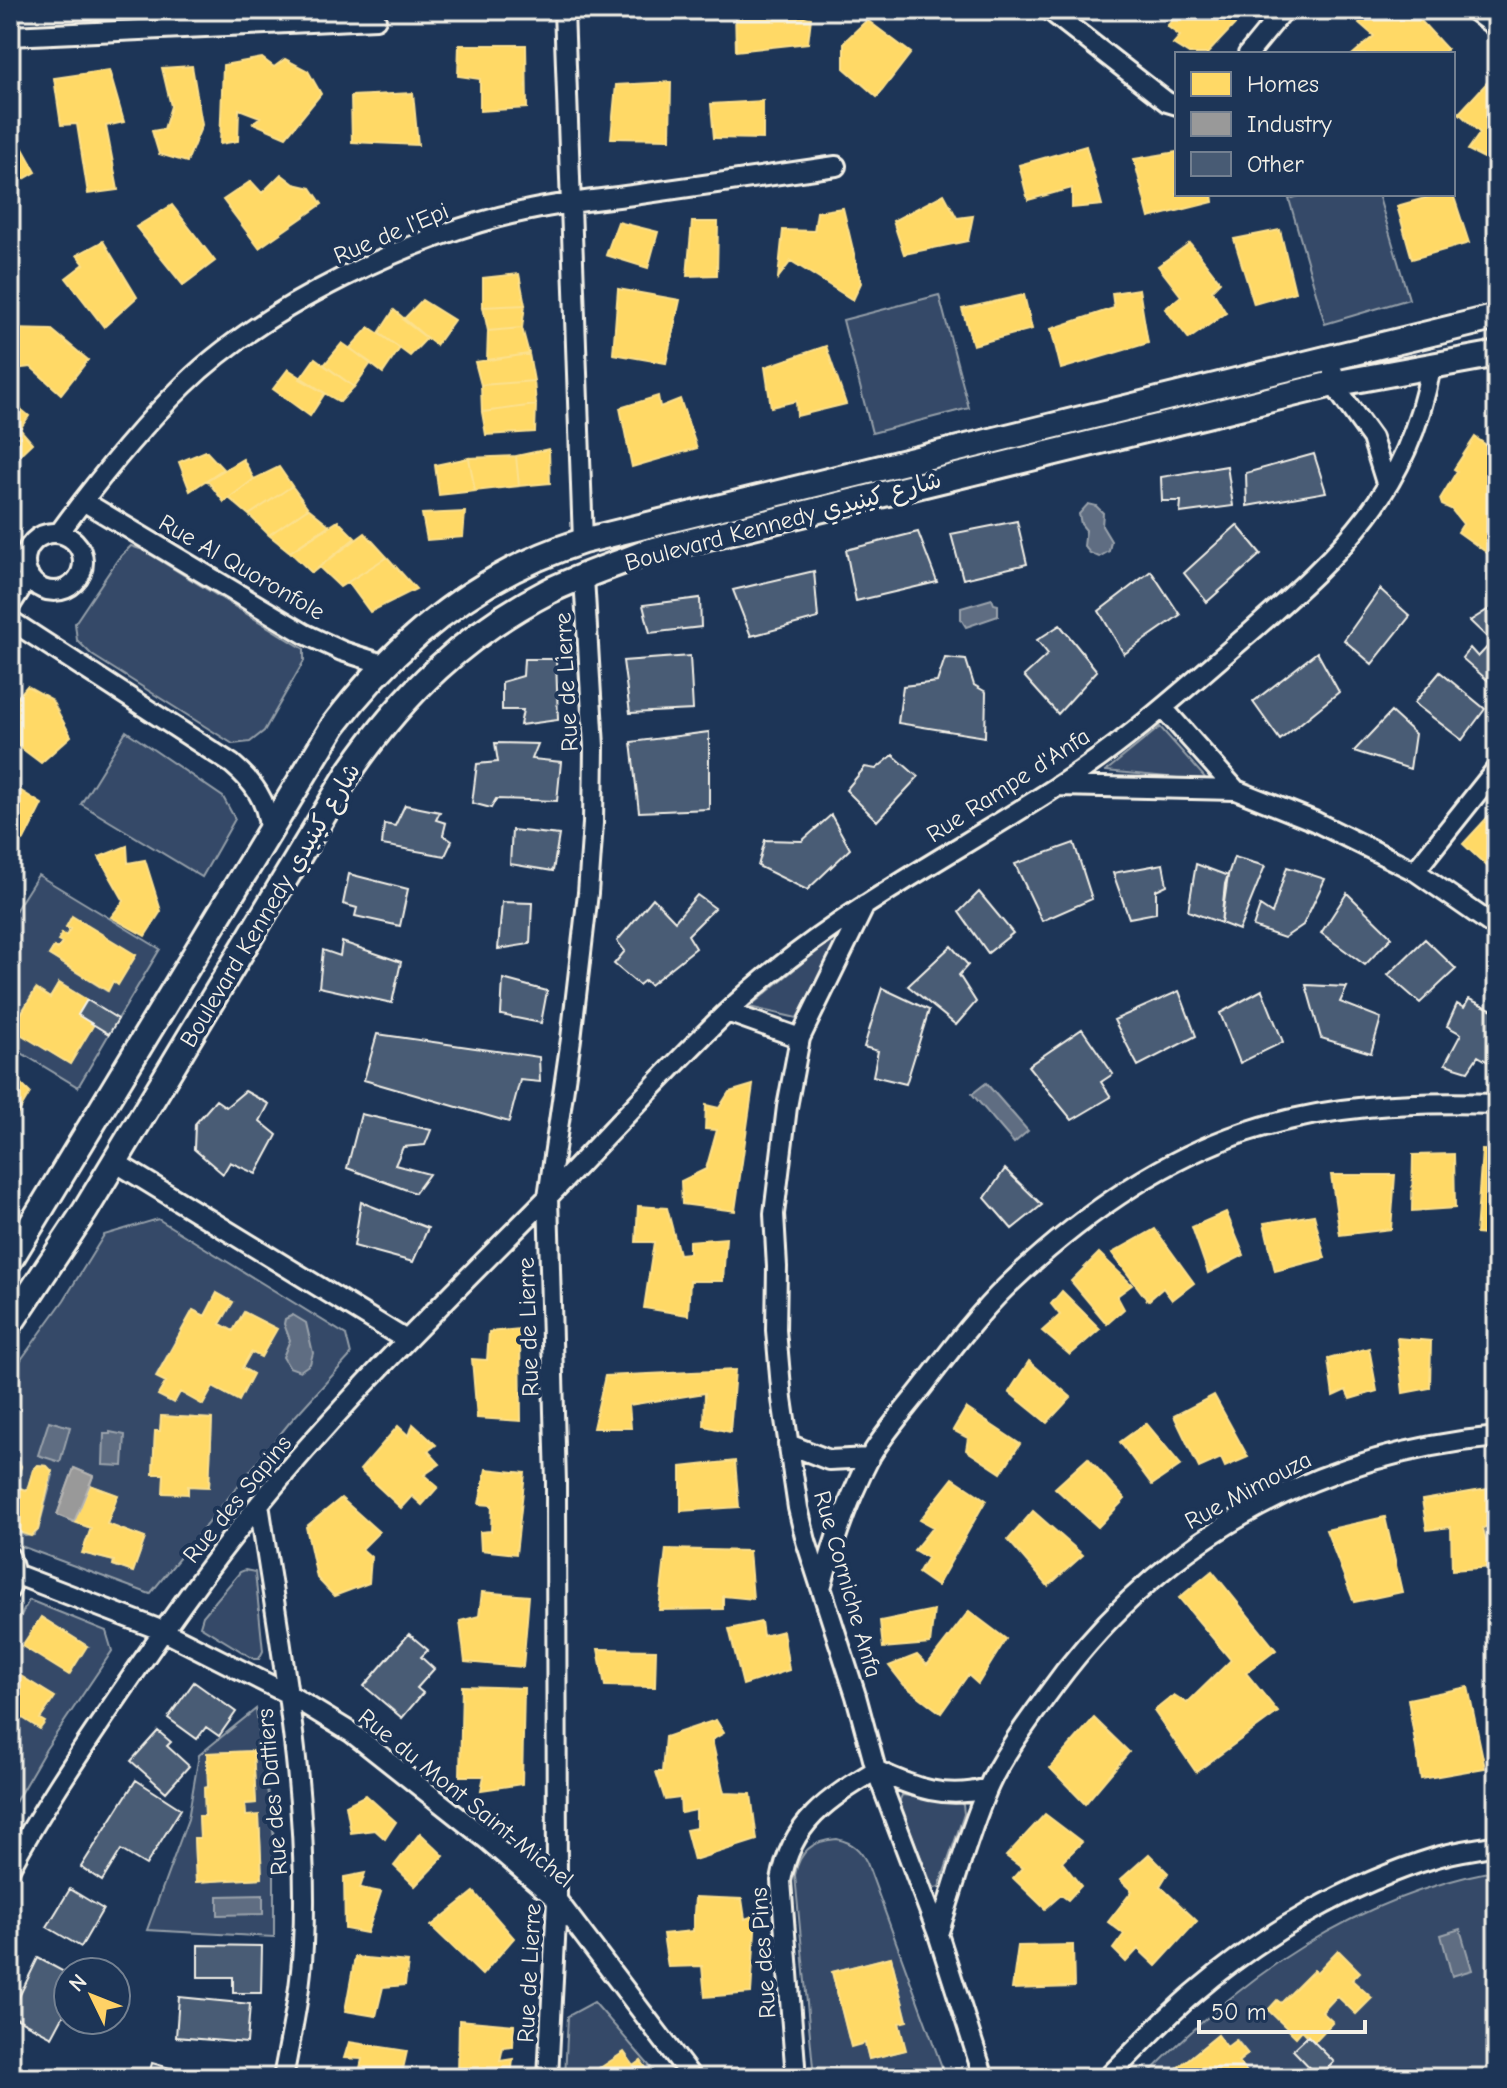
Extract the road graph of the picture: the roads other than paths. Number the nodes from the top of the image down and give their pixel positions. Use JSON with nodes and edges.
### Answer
{"nodes":[{"id":1,"x":564,"y":10,"type":"edge"},
{"id":2,"x":1049,"y":10,"type":"edge"},
{"id":3,"x":1284,"y":10,"type":"edge"},
{"id":4,"x":1473,"y":10,"type":"edge"},
{"id":5,"x":376,"y":19,"type":"dead end"},
{"id":6,"x":1497,"y":28,"type":"edge"},
{"id":7,"x":11,"y":37,"type":"edge"},
{"id":8,"x":1250,"y":52,"type":"edge"},
{"id":9,"x":1175,"y":104,"type":"edge"},
{"id":10,"x":836,"y":166,"type":"dead end"},
{"id":11,"x":571,"y":204,"type":"junction"},
{"id":12,"x":1497,"y":317,"type":"edge"},
{"id":13,"x":1497,"y":354,"type":"edge"},
{"id":14,"x":1333,"y":358,"type":"junction"},
{"id":15,"x":1431,"y":367,"type":"junction"},
{"id":16,"x":1333,"y":384,"type":"junction"},
{"id":17,"x":1387,"y":486,"type":"junction"},
{"id":18,"x":83,"y":501,"type":"junction"},
{"id":19,"x":59,"y":533,"type":"junction"},
{"id":20,"x":583,"y":541,"type":"junction"},
{"id":21,"x":10,"y":542,"type":"edge"},
{"id":22,"x":26,"y":552,"type":"junction"},
{"id":23,"x":29,"y":576,"type":"junction"},
{"id":24,"x":584,"y":577,"type":"junction"},
{"id":25,"x":10,"y":606,"type":"edge"},
{"id":26,"x":10,"y":620,"type":"edge"},
{"id":27,"x":383,"y":664,"type":"junction"},
{"id":28,"x":1163,"y":708,"type":"junction"},
{"id":29,"x":1497,"y":768,"type":"edge"},
{"id":30,"x":1058,"y":786,"type":"junction"},
{"id":31,"x":1236,"y":790,"type":"junction"},
{"id":32,"x":269,"y":828,"type":"junction"},
{"id":33,"x":1415,"y":871,"type":"junction"},
{"id":34,"x":866,"y":902,"type":"junction"},
{"id":35,"x":1497,"y":928,"type":"edge"},
{"id":36,"x":727,"y":1012,"type":"junction"},
{"id":37,"x":800,"y":1038,"type":"junction"},
{"id":38,"x":1497,"y":1104,"type":"edge"},
{"id":39,"x":115,"y":1162,"type":"junction"},
{"id":40,"x":548,"y":1197,"type":"junction"},
{"id":41,"x":10,"y":1260,"type":"edge"},
{"id":42,"x":10,"y":1324,"type":"edge"},
{"id":43,"x":406,"y":1340,"type":"junction"},
{"id":44,"x":1497,"y":1437,"type":"edge"},
{"id":45,"x":788,"y":1444,"type":"junction"},
{"id":46,"x":870,"y":1458,"type":"junction"},
{"id":47,"x":259,"y":1504,"type":"junction"},
{"id":48,"x":12,"y":1573,"type":"edge"},
{"id":49,"x":821,"y":1588,"type":"junction"},
{"id":50,"x":163,"y":1631,"type":"junction"},
{"id":51,"x":288,"y":1694,"type":"junction"},
{"id":52,"x":876,"y":1770,"type":"junction"},
{"id":53,"x":987,"y":1788,"type":"junction"},
{"id":54,"x":1497,"y":1845,"type":"edge"},
{"id":55,"x":10,"y":1868,"type":"edge"},
{"id":56,"x":557,"y":1900,"type":"junction"},
{"id":57,"x":938,"y":1934,"type":"junction"},
{"id":58,"x":283,"y":2078,"type":"edge"},
{"id":59,"x":548,"y":2078,"type":"edge"},
{"id":60,"x":692,"y":2078,"type":"edge"},
{"id":61,"x":796,"y":2078,"type":"edge"},
{"id":62,"x":984,"y":2078,"type":"edge"},
{"id":63,"x":1107,"y":2078,"type":"edge"}],
"edges":[{"from":1,"to":11,"type":"street"},
{"from":2,"to":9,"type":"street"},
{"from":3,"to":8,"type":"street"},
{"from":4,"to":6,"type":"street"},
{"from":5,"to":7,"type":"street"},
{"from":10,"to":11,"type":"street","name":"Rue de l'Epi"},
{"from":11,"to":18,"type":"street","name":"Rue de l'Epi"},
{"from":11,"to":20,"type":"street"},
{"from":12,"to":14,"type":"main road","name":"Boulevard Kennedy شارع كينيدي"},
{"from":13,"to":15,"type":"main road","name":"Boulevard Kennedy شارع كينيدي"},
{"from":14,"to":16,"type":"street"},
{"from":14,"to":20,"type":"main road","name":"Boulevard Kennedy شارع كينيدي"},
{"from":15,"to":16,"type":"main road","name":"Boulevard Kennedy شارع كينيدي"},
{"from":15,"to":17,"type":"street","name":"Rue Rampe d'Anfa"},
{"from":16,"to":17,"type":"street"},
{"from":16,"to":24,"type":"main road","name":"Boulevard Kennedy شارع كينيدي"},
{"from":17,"to":28,"type":"street","name":"Rue Rampe d'Anfa"},
{"from":18,"to":19,"type":"street","name":"Rue de l'Epi"},
{"from":18,"to":27,"type":"street","name":"Rue Al Quoronfole"},
{"from":19,"to":22,"type":"street"},
{"from":19,"to":23,"type":"street"},
{"from":20,"to":27,"type":"main road","name":"Boulevard Kennedy شارع كينيدي"},
{"from":21,"to":22,"type":"street"},
{"from":22,"to":23,"type":"street"},
{"from":23,"to":25,"type":"street"},
{"from":24,"to":39,"type":"main road","name":"Boulevard Kennedy شارع كينيدي"},
{"from":24,"to":40,"type":"street","name":"Rue de Lierre"},
{"from":26,"to":32,"type":"street"},
{"from":27,"to":32,"type":"main road","name":"Boulevard Kennedy شارع كينيدي"},
{"from":28,"to":30,"type":"street","name":"Rue Rampe d'Anfa"},
{"from":28,"to":31,"type":"street"},
{"from":29,"to":33,"type":"street"},
{"from":30,"to":31,"type":"street"},
{"from":30,"to":34,"type":"street","name":"Rue Rampe d'Anfa"},
{"from":31,"to":33,"type":"street"},
{"from":32,"to":41,"type":"main road","name":"Boulevard Kennedy شارع كينيدي"},
{"from":33,"to":35,"type":"street"},
{"from":34,"to":36,"type":"street","name":"Rue Rampe d'Anfa"},
{"from":34,"to":37,"type":"street","name":"Rue Corniche Anfa"},
{"from":36,"to":37,"type":"street"},
{"from":36,"to":40,"type":"street","name":"Rue Rampe d'Anfa"},
{"from":37,"to":45,"type":"street","name":"Rue Corniche Anfa"},
{"from":38,"to":46,"type":"street"},
{"from":39,"to":42,"type":"main road","name":"Boulevard Kennedy شارع كينيدي"},
{"from":39,"to":43,"type":"street"},
{"from":40,"to":43,"type":"street","name":"Rue des Sapins"},
{"from":40,"to":56,"type":"street","name":"Rue de Lierre"},
{"from":43,"to":47,"type":"street","name":"Rue des Sapins"},
{"from":44,"to":53,"type":"street","name":"Rue Mimouza"},
{"from":45,"to":46,"type":"street"},
{"from":45,"to":49,"type":"street","name":"Rue Corniche Anfa"},
{"from":46,"to":49,"type":"street"},
{"from":47,"to":50,"type":"street","name":"Rue des Sapins"},
{"from":47,"to":51,"type":"street","name":"Rue des Dattiers"},
{"from":48,"to":50,"type":"street","name":"Rue du Mont Saint-Michel"},
{"from":49,"to":52,"type":"street","name":"Rue Corniche Anfa"},
{"from":50,"to":51,"type":"street","name":"Rue du Mont Saint-Michel"},
{"from":50,"to":55,"type":"street","name":"Rue des Sapins"},
{"from":51,"to":56,"type":"street","name":"Rue du Mont Saint-Michel"},
{"from":51,"to":58,"type":"street","name":"Rue des Dattiers"},
{"from":52,"to":53,"type":"street"},
{"from":52,"to":57,"type":"street","name":"Rue Corniche Anfa"},
{"from":52,"to":61,"type":"street","name":"Rue des Pins"},
{"from":53,"to":57,"type":"street","name":"Rue Mimouza"},
{"from":54,"to":63,"type":"street"},
{"from":56,"to":59,"type":"street","name":"Rue de Lierre"},
{"from":56,"to":60,"type":"street","name":"Rue du Mont Saint-Michel"},
{"from":57,"to":62,"type":"street","name":"Rue Corniche Anfa"}]}
